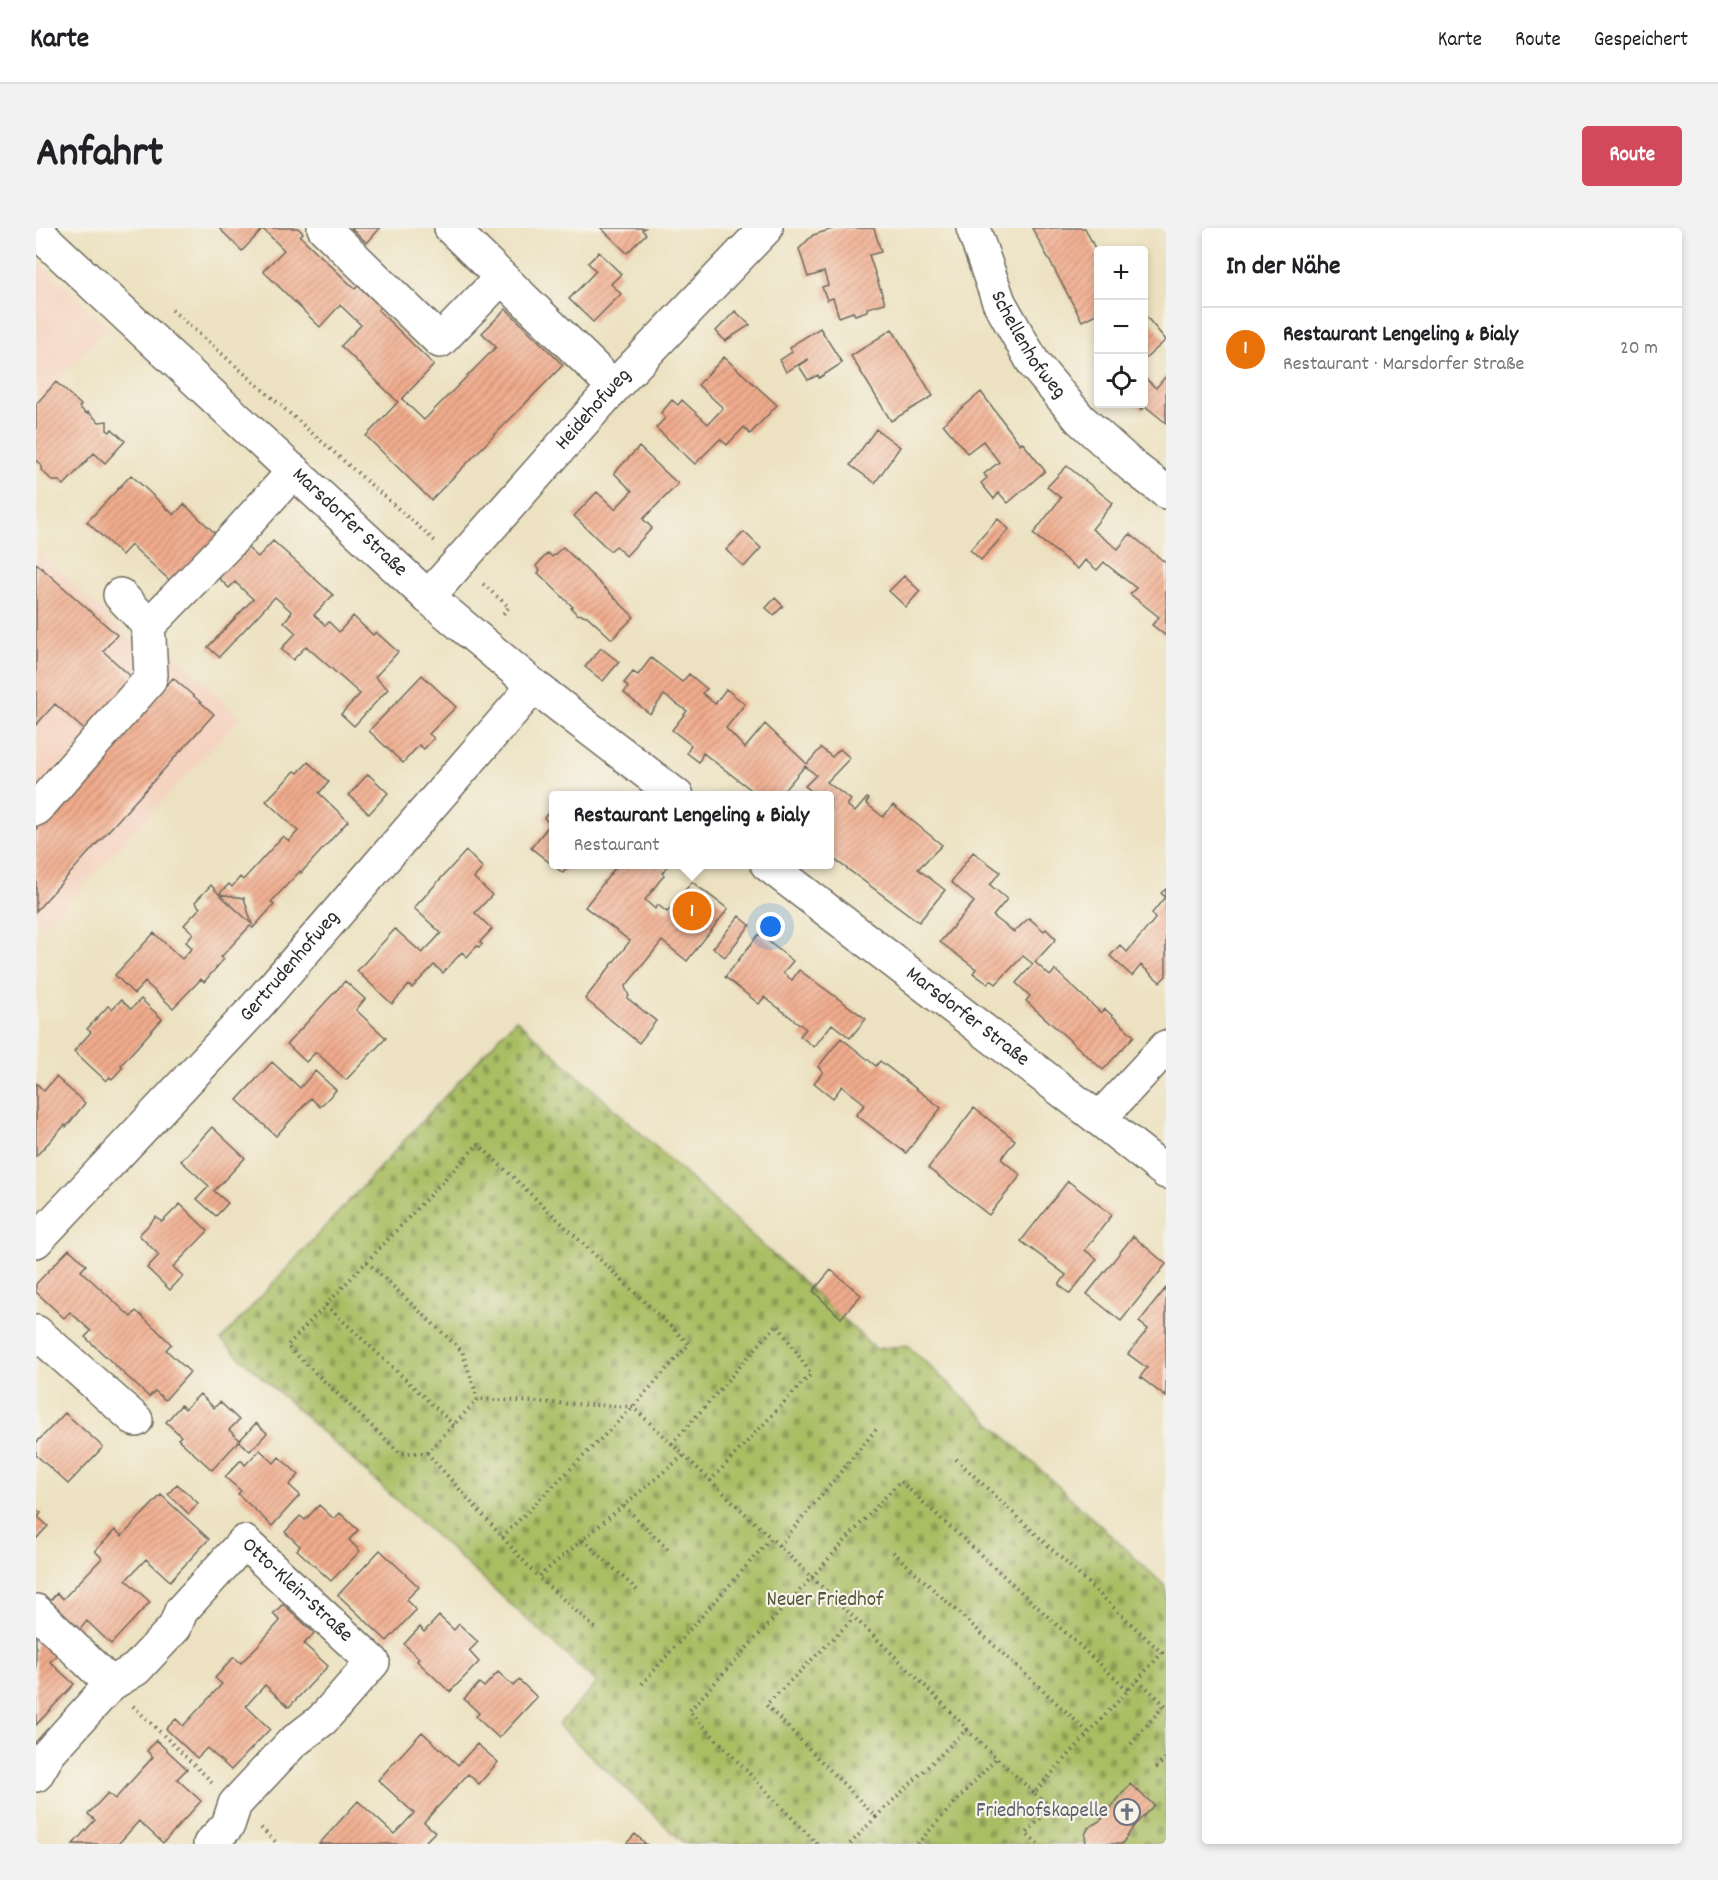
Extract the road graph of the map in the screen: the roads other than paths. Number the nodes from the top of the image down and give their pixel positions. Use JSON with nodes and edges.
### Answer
{"nodes":[{"id":1,"x":324,"y":228,"type":"edge"},
{"id":2,"x":451,"y":228,"type":"edge"},
{"id":3,"x":766,"y":228,"type":"edge"},
{"id":4,"x":973,"y":228,"type":"edge"},
{"id":5,"x":36,"y":231,"type":"edge"},
{"id":6,"x":501,"y":278,"type":"junction"},
{"id":7,"x":614,"y":387,"type":"junction"},
{"id":8,"x":294,"y":471,"type":"junction"},
{"id":9,"x":1166,"y":492,"type":"edge"},
{"id":10,"x":120,"y":595,"type":"dead end"},
{"id":11,"x":428,"y":597,"type":"junction"},
{"id":12,"x":148,"y":621,"type":"junction"},
{"id":13,"x":534,"y":686,"type":"junction"},
{"id":14,"x":672,"y":791,"type":"edge"},
{"id":15,"x":36,"y":809,"type":"edge"},
{"id":16,"x":774,"y":869,"type":"edge"},
{"id":17,"x":1166,"y":1047,"type":"edge"},
{"id":18,"x":1099,"y":1119,"type":"junction"},
{"id":19,"x":1166,"y":1172,"type":"edge"},
{"id":20,"x":36,"y":1241,"type":"edge"},
{"id":21,"x":36,"y":1332,"type":"edge"},
{"id":22,"x":136,"y":1420,"type":"dead end"},
{"id":23,"x":36,"y":1611,"type":"edge"},
{"id":24,"x":111,"y":1684,"type":"junction"},
{"id":25,"x":36,"y":1775,"type":"edge"},
{"id":26,"x":210,"y":1844,"type":"edge"}],
"edges":[{"from":1,"to":6,"type":"street"},
{"from":2,"to":6,"type":"street"},
{"from":3,"to":7,"type":"street","name":"Heidehofweg"},
{"from":4,"to":9,"type":"street","name":"Schellenhofweg"},
{"from":5,"to":8,"type":"street","name":"Marsdorfer Straße"},
{"from":6,"to":7,"type":"street"},
{"from":7,"to":11,"type":"street","name":"Heidehofweg"},
{"from":8,"to":11,"type":"street","name":"Marsdorfer Straße"},
{"from":8,"to":12,"type":"street"},
{"from":10,"to":12,"type":"street"},
{"from":11,"to":13,"type":"street","name":"Marsdorfer Straße"},
{"from":12,"to":15,"type":"street"},
{"from":13,"to":14,"type":"street","name":"Marsdorfer Straße"},
{"from":13,"to":20,"type":"street","name":"Gertrudenhofweg"},
{"from":16,"to":18,"type":"street","name":"Marsdorfer Straße"},
{"from":17,"to":18,"type":"street"},
{"from":18,"to":19,"type":"street","name":"Marsdorfer Straße"},
{"from":21,"to":22,"type":"street"},
{"from":23,"to":24,"type":"street"},
{"from":24,"to":25,"type":"street","name":"Otto-Klein-Straße"},
{"from":24,"to":26,"type":"street","name":"Otto-Klein-Straße"}]}
